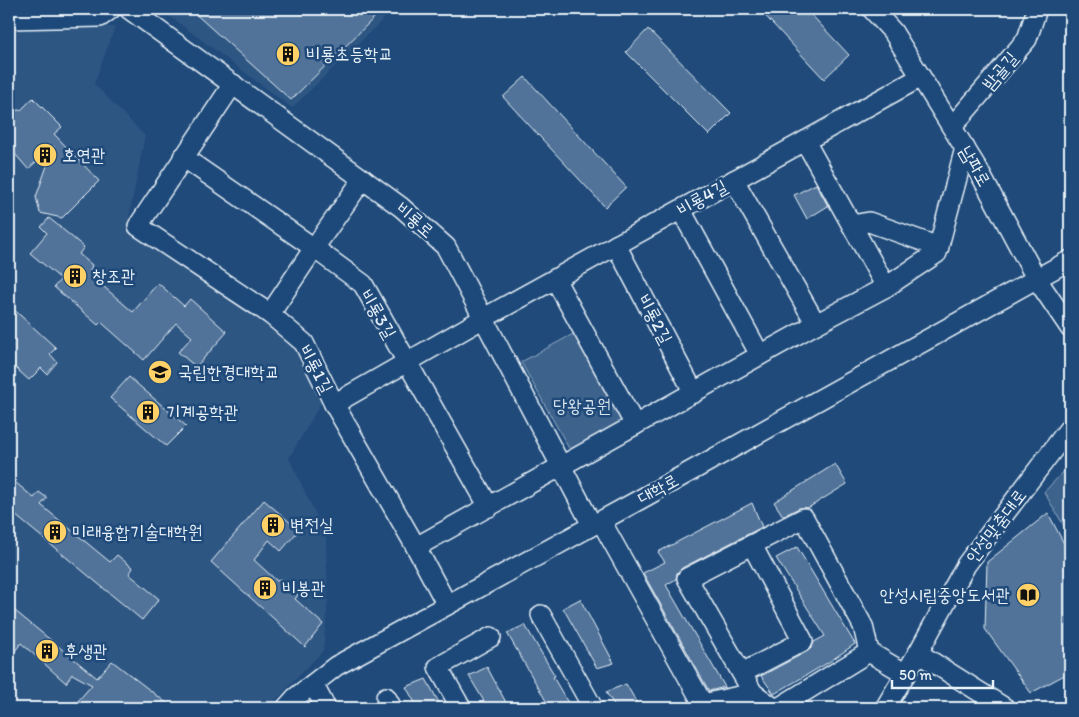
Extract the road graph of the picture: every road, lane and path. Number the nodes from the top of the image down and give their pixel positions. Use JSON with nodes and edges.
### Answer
{"nodes":[{"id":1,"x":111,"y":9,"type":"edge"},
{"id":2,"x":129,"y":9,"type":"edge"},
{"id":3,"x":872,"y":9,"type":"edge"},
{"id":4,"x":1037,"y":9,"type":"edge"},
{"id":5,"x":9,"y":19,"type":"edge"},
{"id":6,"x":921,"y":77,"type":"junction"},
{"id":7,"x":233,"y":84,"type":"junction"},
{"id":8,"x":952,"y":128,"type":"junction"},
{"id":9,"x":804,"y":141,"type":"junction"},
{"id":10,"x":965,"y":148,"type":"junction"},
{"id":11,"x":183,"y":157,"type":"junction"},
{"id":12,"x":363,"y":179,"type":"junction"},
{"id":13,"x":734,"y":180,"type":"junction"},
{"id":14,"x":681,"y":210,"type":"junction"},
{"id":15,"x":852,"y":226,"type":"junction"},
{"id":16,"x":616,"y":245,"type":"junction"},
{"id":17,"x":939,"y":247,"type":"junction"},
{"id":18,"x":314,"y":248,"type":"junction"},
{"id":19,"x":1070,"y":260,"type":"edge"},
{"id":20,"x":1036,"y":278,"type":"junction"},
{"id":21,"x":555,"y":279,"type":"junction"},
{"id":22,"x":886,"y":287,"type":"junction"},
{"id":23,"x":270,"y":314,"type":"junction"},
{"id":24,"x":484,"y":318,"type":"junction"},
{"id":25,"x":816,"y":324,"type":"junction"},
{"id":26,"x":1070,"y":328,"type":"edge"},
{"id":27,"x":760,"y":356,"type":"junction"},
{"id":28,"x":406,"y":363,"type":"junction"},
{"id":29,"x":694,"y":393,"type":"junction"},
{"id":30,"x":334,"y":404,"type":"junction"},
{"id":31,"x":634,"y":425,"type":"junction"},
{"id":32,"x":1070,"y":427,"type":"edge"},
{"id":33,"x":562,"y":465,"type":"junction"},
{"id":34,"x":489,"y":507,"type":"junction"},
{"id":35,"x":597,"y":523,"type":"junction"},
{"id":36,"x":752,"y":545,"type":"junction"},
{"id":37,"x":416,"y":547,"type":"junction"},
{"id":38,"x":447,"y":605,"type":"junction"},
{"id":39,"x":541,"y":615,"type":"dead end"},
{"id":40,"x":491,"y":637,"type":"dead end"},
{"id":41,"x":869,"y":652,"type":"junction"},
{"id":42,"x":918,"y":653,"type":"junction"},
{"id":43,"x":742,"y":673,"type":"junction"},
{"id":44,"x":906,"y":674,"type":"junction"},
{"id":45,"x":313,"y":684,"type":"junction"},
{"id":46,"x":753,"y":693,"type":"junction"},
{"id":47,"x":286,"y":708,"type":"edge"},
{"id":48,"x":326,"y":708,"type":"edge"},
{"id":49,"x":461,"y":708,"type":"edge"},
{"id":50,"x":593,"y":708,"type":"edge"},
{"id":51,"x":776,"y":708,"type":"edge"},
{"id":52,"x":885,"y":708,"type":"edge"},
{"id":53,"x":1006,"y":708,"type":"edge"}],
"edges":[{"from":1,"to":5,"type":"street"},
{"from":2,"to":7,"type":"street","name":"비룡로"},
{"from":3,"to":6,"type":"street","name":"남파로"},
{"from":4,"to":8,"type":"street","name":"밤골길"},
{"from":6,"to":8,"type":"street","name":"남파로"},
{"from":6,"to":9,"type":"street","name":"비룡4길"},
{"from":7,"to":11,"type":"street","name":"비룡1길"},
{"from":7,"to":12,"type":"street","name":"비룡로"},
{"from":8,"to":10,"type":"street","name":"남파로"},
{"from":9,"to":13,"type":"street","name":"비룡4길"},
{"from":9,"to":15,"type":"street"},
{"from":10,"to":17,"type":"street"},
{"from":10,"to":20,"type":"street","name":"남파로"},
{"from":11,"to":18,"type":"street","name":"비룡3길"},
{"from":11,"to":23,"type":"street","name":"비룡1길"},
{"from":12,"to":18,"type":"street"},
{"from":12,"to":24,"type":"street","name":"비룡로"},
{"from":13,"to":14,"type":"street","name":"비룡4길"},
{"from":13,"to":25,"type":"street"},
{"from":14,"to":16,"type":"street","name":"비룡4길"},
{"from":14,"to":27,"type":"street"},
{"from":15,"to":17,"type":"street"},
{"from":15,"to":22,"type":"street"},
{"from":16,"to":21,"type":"street","name":"비룡4길"},
{"from":16,"to":29,"type":"street","name":"비룡2길"},
{"from":17,"to":22,"type":"street"},
{"from":18,"to":23,"type":"street"},
{"from":18,"to":28,"type":"street","name":"비룡3길"},
{"from":19,"to":20,"type":"street","name":"대학로"},
{"from":20,"to":26,"type":"street","name":"남파로"},
{"from":20,"to":35,"type":"street","name":"대학로"},
{"from":21,"to":24,"type":"street","name":"비룡4길"},
{"from":21,"to":31,"type":"street"},
{"from":22,"to":25,"type":"street"},
{"from":23,"to":30,"type":"street","name":"비룡1길"},
{"from":24,"to":28,"type":"street","name":"비룡4길"},
{"from":24,"to":33,"type":"street","name":"비룡로"},
{"from":25,"to":27,"type":"street"},
{"from":27,"to":29,"type":"street"},
{"from":28,"to":30,"type":"street","name":"비룡4길"},
{"from":28,"to":34,"type":"street","name":"비룡3길"},
{"from":29,"to":31,"type":"street"},
{"from":30,"to":37,"type":"street","name":"비룡1길"},
{"from":31,"to":33,"type":"street"},
{"from":32,"to":42,"type":"street","name":"안성맞춤대로"},
{"from":33,"to":34,"type":"street"},
{"from":33,"to":35,"type":"street","name":"비룡로"},
{"from":34,"to":37,"type":"street"},
{"from":35,"to":38,"type":"street","name":"대학로"},
{"from":35,"to":46,"type":"street","name":"비룡로"},
{"from":36,"to":41,"type":"street"},
{"from":36,"to":43,"type":"street"},
{"from":36,"to":43,"type":"street"},
{"from":37,"to":38,"type":"street","name":"비룡1길"},
{"from":38,"to":45,"type":"street","name":"대학로"},
{"from":39,"to":50,"type":"street"},
{"from":40,"to":49,"type":"street"},
{"from":41,"to":44,"type":"street"},
{"from":41,"to":51,"type":"street"},
{"from":42,"to":44,"type":"street","name":"안성맞춤대로"},
{"from":42,"to":53,"type":"street"},
{"from":43,"to":46,"type":"street"},
{"from":44,"to":52,"type":"street","name":"안성맞춤대로"},
{"from":45,"to":47,"type":"street","name":"대학로"},
{"from":45,"to":48,"type":"street"},
{"from":46,"to":51,"type":"street"}]}
